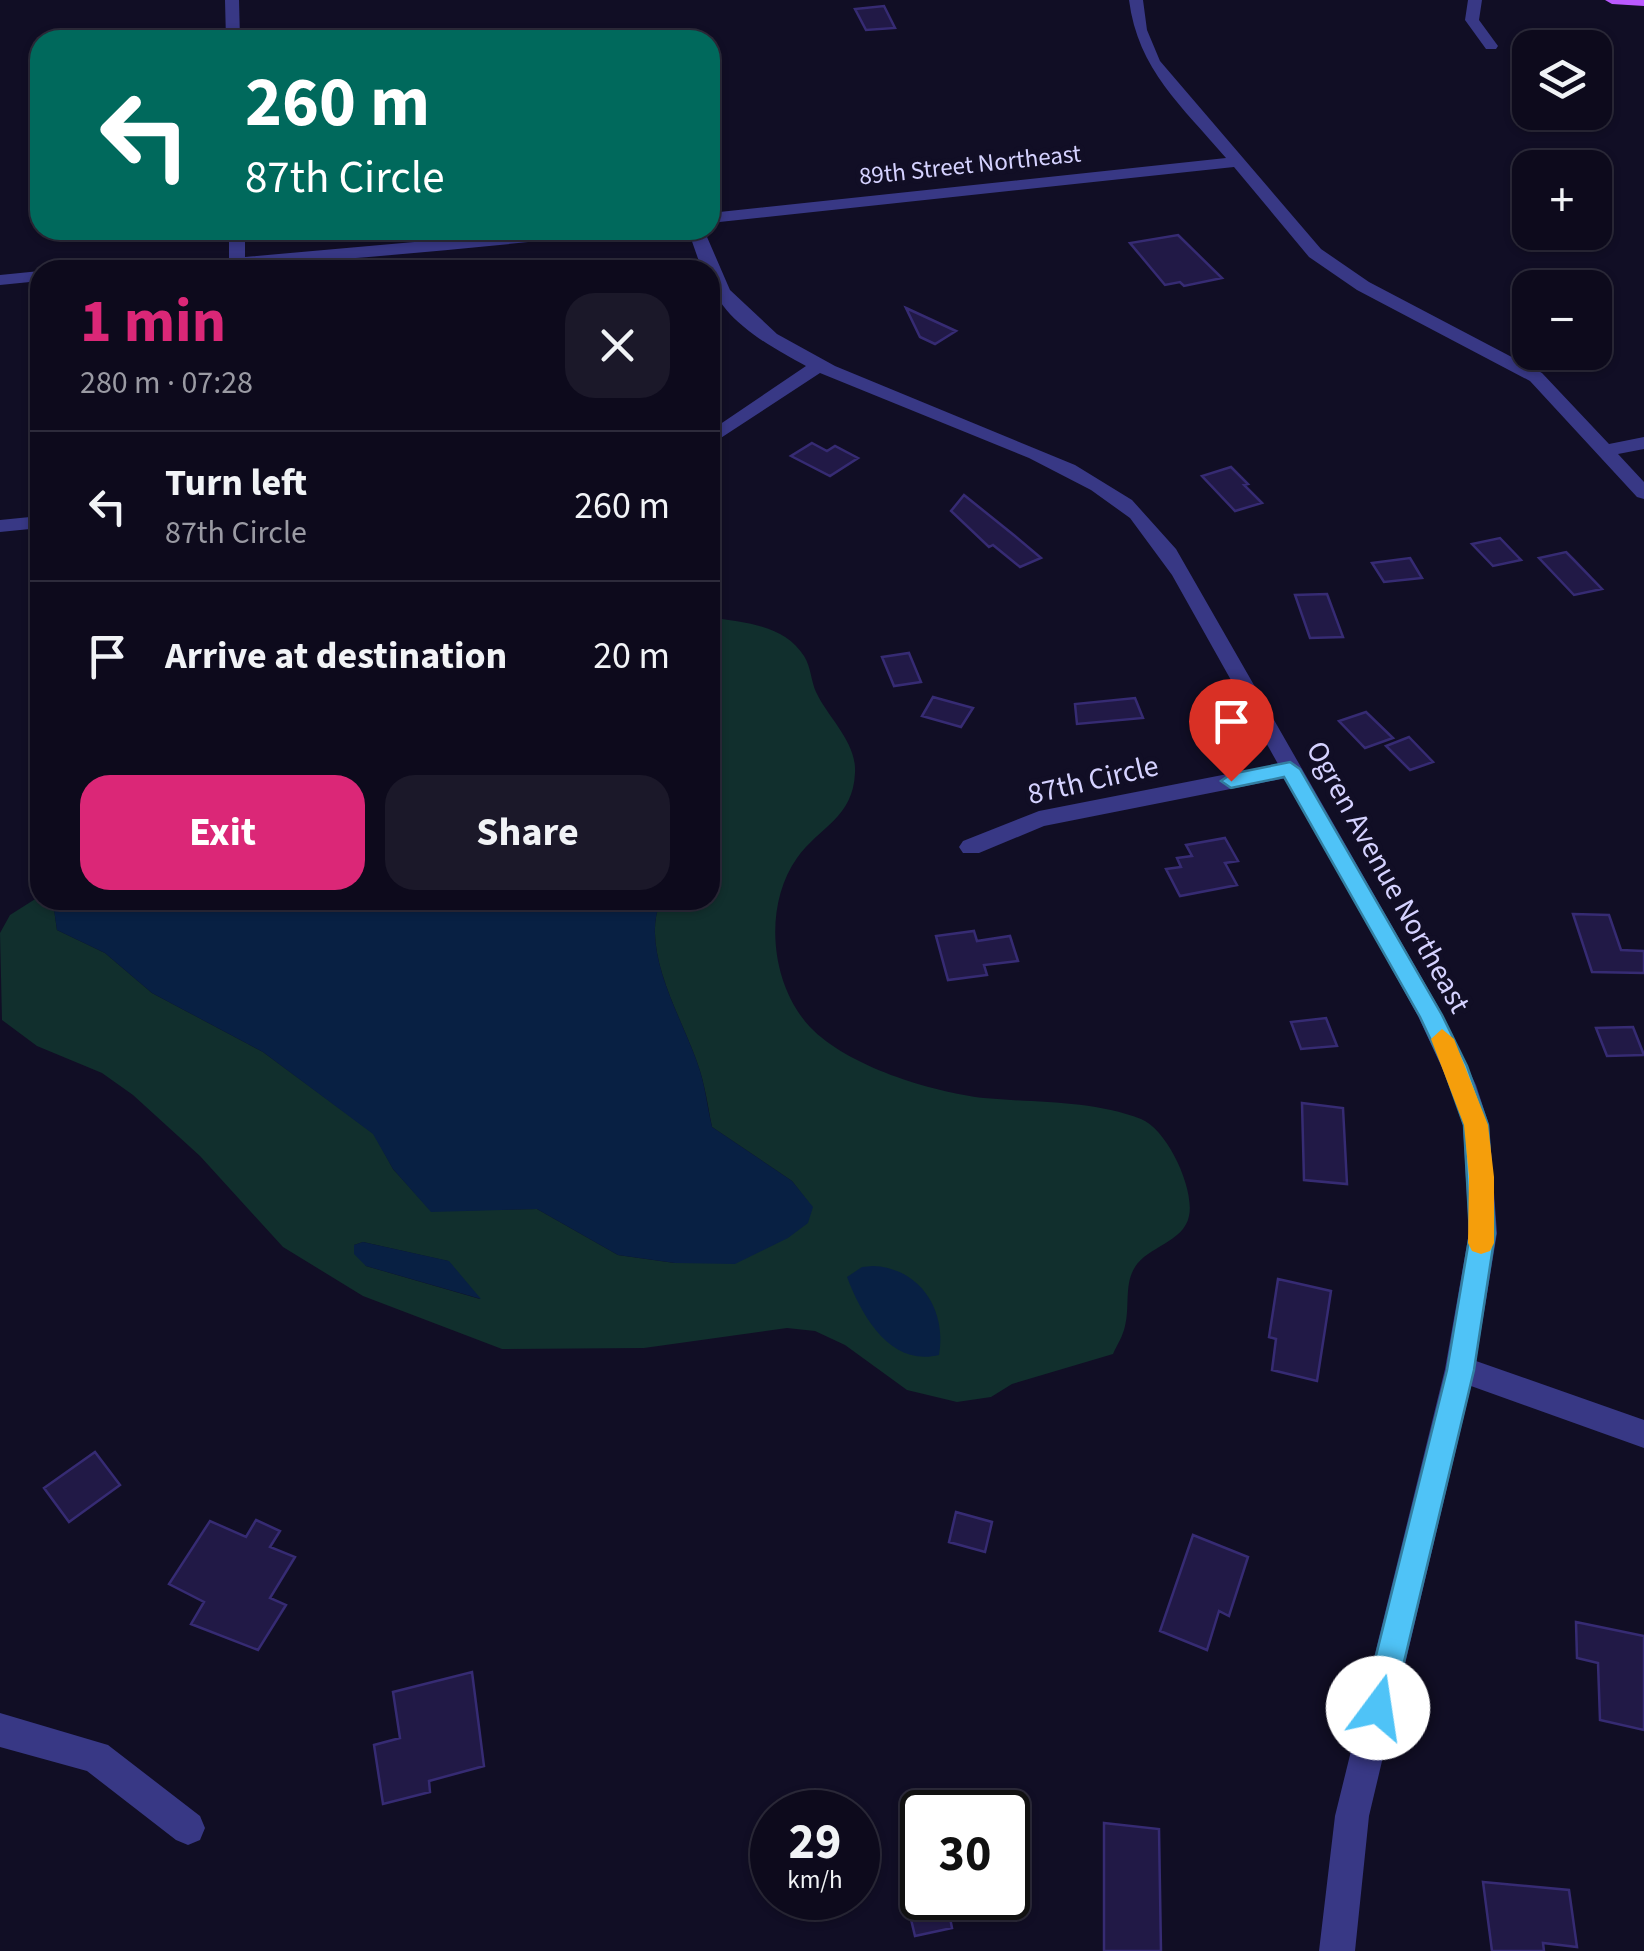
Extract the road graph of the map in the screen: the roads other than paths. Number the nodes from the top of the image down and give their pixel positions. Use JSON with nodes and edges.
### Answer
{"nodes":[{"id":1,"x":232,"y":0,"type":"edge"},
{"id":2,"x":1136,"y":0,"type":"edge"},
{"id":3,"x":1475,"y":0,"type":"edge"},
{"id":4,"x":1612,"y":0,"type":"edge"},
{"id":5,"x":1644,"y":2,"type":"edge"},
{"id":6,"x":232,"y":30,"type":"edge"},
{"id":7,"x":1491,"y":46,"type":"dead end"},
{"id":8,"x":1235,"y":162,"type":"junction"},
{"id":9,"x":720,"y":217,"type":"edge"},
{"id":10,"x":504,"y":240,"type":"edge"},
{"id":11,"x":267,"y":260,"type":"edge"},
{"id":12,"x":30,"y":277,"type":"edge"},
{"id":13,"x":0,"y":280,"type":"edge"},
{"id":14,"x":720,"y":288,"type":"edge"},
{"id":15,"x":818,"y":366,"type":"junction"},
{"id":16,"x":720,"y":433,"type":"edge"},
{"id":17,"x":1644,"y":444,"type":"edge"},
{"id":18,"x":1607,"y":450,"type":"junction"},
{"id":19,"x":1644,"y":494,"type":"edge"},
{"id":20,"x":30,"y":523,"type":"edge"},
{"id":21,"x":0,"y":526,"type":"edge"},
{"id":22,"x":1290,"y":769,"type":"junction"},
{"id":23,"x":970,"y":847,"type":"dead end"},
{"id":24,"x":1460,"y":1370,"type":"junction"},
{"id":25,"x":1644,"y":1434,"type":"edge"},
{"id":26,"x":0,"y":1730,"type":"edge"},
{"id":27,"x":188,"y":1828,"type":"dead end"},
{"id":28,"x":1338,"y":1951,"type":"edge"}],
"edges":[{"from":1,"to":6,"type":"street"},
{"from":2,"to":8,"type":"street"},
{"from":3,"to":7,"type":"street"},
{"from":4,"to":5,"type":"main road"},
{"from":8,"to":9,"type":"street","name":"89th Street Northeast"},
{"from":8,"to":18,"type":"street"},
{"from":10,"to":11,"type":"street"},
{"from":12,"to":13,"type":"street"},
{"from":14,"to":15,"type":"street","name":"Ogren Avenue Northeast"},
{"from":15,"to":16,"type":"street"},
{"from":15,"to":22,"type":"street","name":"Ogren Avenue Northeast"},
{"from":17,"to":18,"type":"street"},
{"from":18,"to":19,"type":"street"},
{"from":20,"to":21,"type":"street"},
{"from":22,"to":23,"type":"street","name":"87th Circle"},
{"from":22,"to":24,"type":"street","name":"Ogren Avenue Northeast"},
{"from":24,"to":25,"type":"street"},
{"from":24,"to":28,"type":"street","name":"Ogren Avenue Northeast"},
{"from":26,"to":27,"type":"street"}]}
